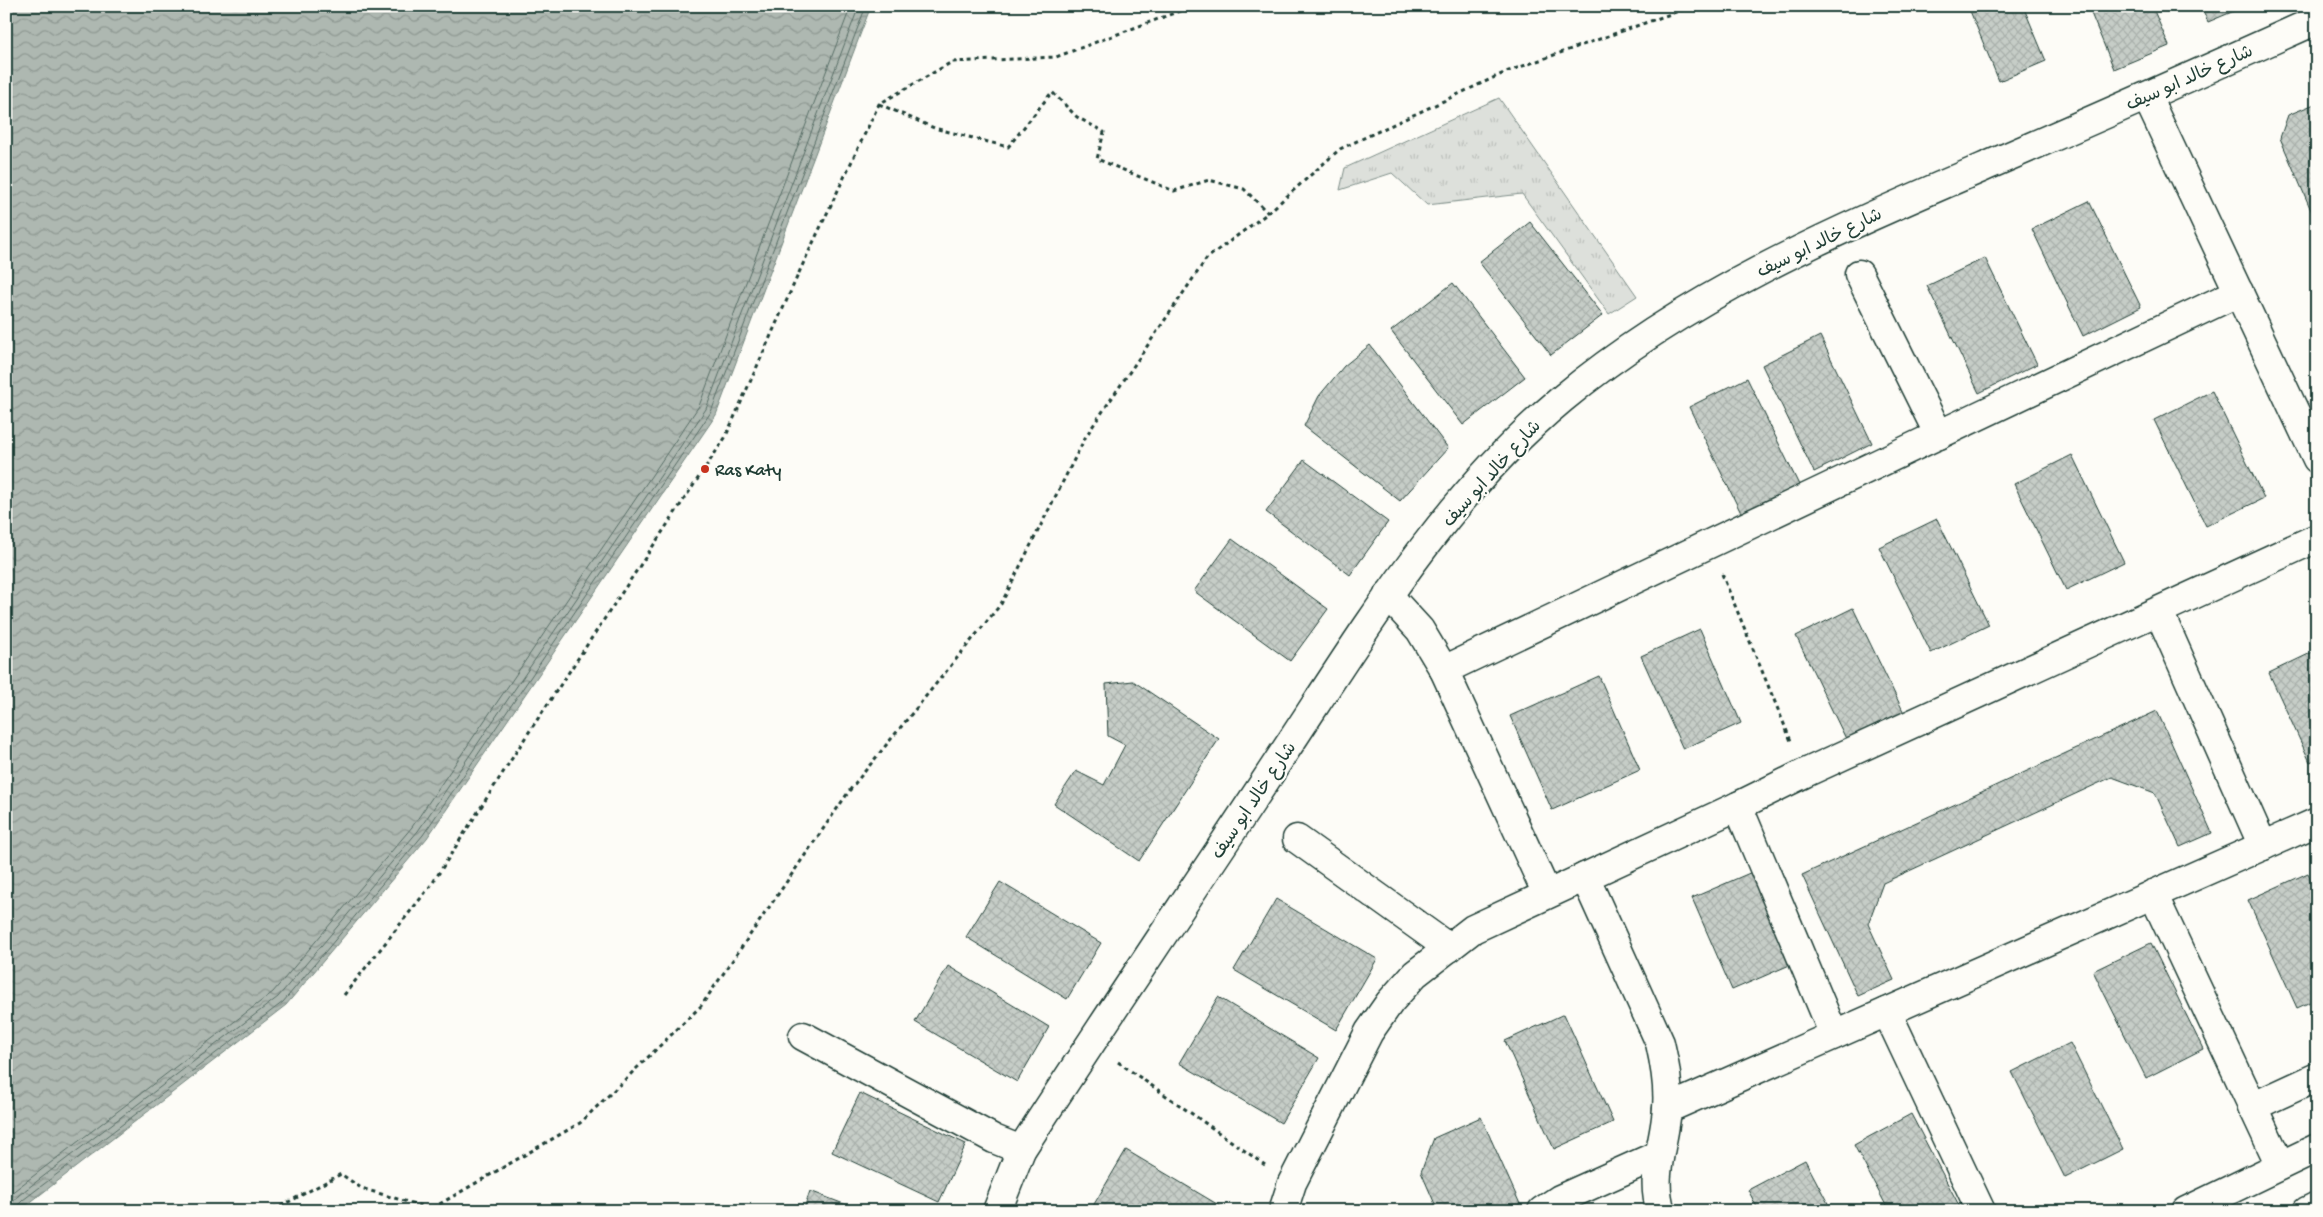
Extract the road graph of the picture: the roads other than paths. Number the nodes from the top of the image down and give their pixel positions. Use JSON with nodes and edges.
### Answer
{"nodes":[{"id":1,"x":2317,"y":20,"type":"edge"},
{"id":2,"x":2147,"y":97,"type":"junction"},
{"id":3,"x":1859,"y":274,"type":"dead end"},
{"id":4,"x":2239,"y":292,"type":"junction"},
{"id":5,"x":1939,"y":435,"type":"junction"},
{"id":6,"x":2317,"y":459,"type":"edge"},
{"id":7,"x":2317,"y":538,"type":"edge"},
{"id":8,"x":1388,"y":595,"type":"junction"},
{"id":9,"x":2159,"y":612,"type":"junction"},
{"id":10,"x":1444,"y":670,"type":"junction"},
{"id":11,"x":1738,"y":806,"type":"junction"},
{"id":12,"x":2317,"y":822,"type":"edge"},
{"id":13,"x":1298,"y":839,"type":"dead end"},
{"id":14,"x":2263,"y":846,"type":"junction"},
{"id":15,"x":1584,"y":876,"type":"junction"},
{"id":16,"x":1547,"y":894,"type":"junction"},
{"id":17,"x":2153,"y":894,"type":"junction"},
{"id":18,"x":1449,"y":948,"type":"junction"},
{"id":19,"x":1887,"y":1012,"type":"junction"},
{"id":20,"x":1834,"y":1035,"type":"junction"},
{"id":21,"x":803,"y":1036,"type":"dead end"},
{"id":22,"x":2317,"y":1077,"type":"edge"},
{"id":23,"x":2252,"y":1107,"type":"junction"},
{"id":24,"x":1668,"y":1108,"type":"junction"},
{"id":25,"x":2317,"y":1148,"type":"edge"},
{"id":26,"x":1020,"y":1150,"type":"junction"},
{"id":27,"x":1658,"y":1155,"type":"junction"},
{"id":28,"x":2280,"y":1165,"type":"junction"},
{"id":29,"x":2317,"y":1206,"type":"edge"},
{"id":30,"x":997,"y":1211,"type":"edge"},
{"id":31,"x":1283,"y":1211,"type":"edge"},
{"id":32,"x":1542,"y":1211,"type":"edge"},
{"id":33,"x":1662,"y":1211,"type":"edge"},
{"id":34,"x":1981,"y":1211,"type":"edge"},
{"id":35,"x":2186,"y":1211,"type":"edge"},
{"id":36,"x":2307,"y":1211,"type":"edge"}],
"edges":[{"from":1,"to":2,"type":"street","name":"شارع خالد ابو سيف"},
{"from":2,"to":4,"type":"street"},
{"from":2,"to":8,"type":"street","name":"شارع خالد ابو سيف"},
{"from":3,"to":5,"type":"street"},
{"from":4,"to":5,"type":"street"},
{"from":4,"to":6,"type":"street"},
{"from":5,"to":10,"type":"street"},
{"from":7,"to":9,"type":"street"},
{"from":8,"to":10,"type":"street"},
{"from":8,"to":26,"type":"street","name":"شارع خالد ابو سيف"},
{"from":9,"to":11,"type":"street"},
{"from":9,"to":14,"type":"street"},
{"from":10,"to":16,"type":"street"},
{"from":11,"to":15,"type":"street"},
{"from":11,"to":20,"type":"street"},
{"from":12,"to":14,"type":"street"},
{"from":13,"to":18,"type":"street"},
{"from":14,"to":17,"type":"street"},
{"from":15,"to":16,"type":"street"},
{"from":15,"to":24,"type":"street"},
{"from":16,"to":18,"type":"street"},
{"from":17,"to":19,"type":"street"},
{"from":17,"to":23,"type":"street"},
{"from":18,"to":31,"type":"street"},
{"from":19,"to":20,"type":"street"},
{"from":19,"to":34,"type":"street"},
{"from":20,"to":24,"type":"street"},
{"from":21,"to":26,"type":"street"},
{"from":22,"to":23,"type":"street"},
{"from":23,"to":28,"type":"street"},
{"from":24,"to":27,"type":"street"},
{"from":25,"to":28,"type":"street"},
{"from":26,"to":30,"type":"street","name":"شارع خالد ابو سيف"},
{"from":27,"to":32,"type":"street"},
{"from":27,"to":33,"type":"street"},
{"from":28,"to":35,"type":"street"},
{"from":29,"to":36,"type":"street"}]}
